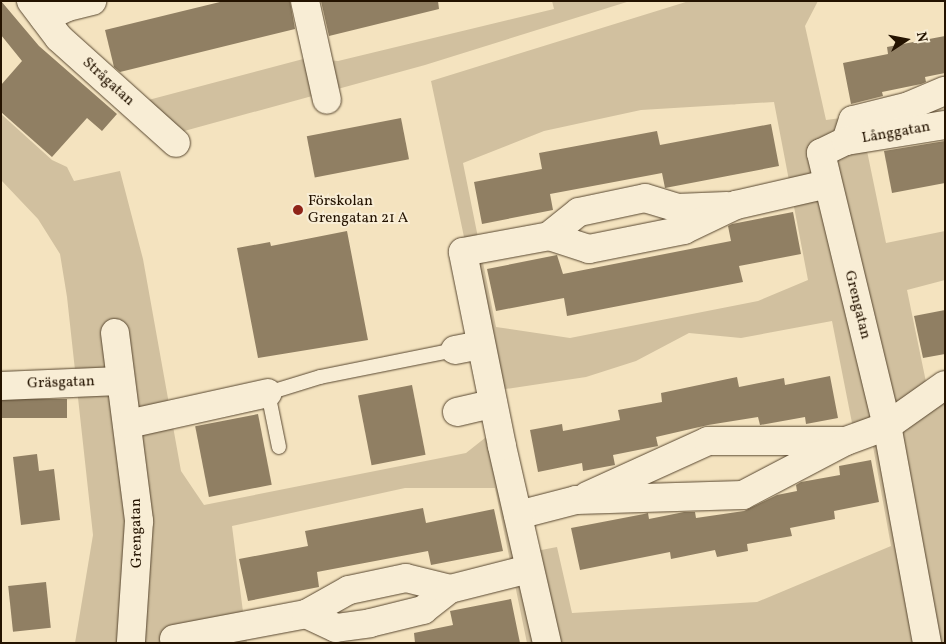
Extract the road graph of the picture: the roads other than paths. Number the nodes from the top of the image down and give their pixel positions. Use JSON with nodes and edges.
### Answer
{"nodes":[{"id":1,"x":92,"y":1,"type":"edge"},
{"id":2,"x":305,"y":1,"type":"edge"},
{"id":3,"x":37,"y":10,"type":"edge"},
{"id":4,"x":945,"y":91,"type":"edge"},
{"id":5,"x":327,"y":100,"type":"dead end"},
{"id":6,"x":945,"y":125,"type":"edge"},
{"id":7,"x":846,"y":141,"type":"junction"},
{"id":8,"x":176,"y":143,"type":"dead end"},
{"id":9,"x":821,"y":154,"type":"joint"},
{"id":10,"x":828,"y":184,"type":"junction"},
{"id":11,"x":675,"y":220,"type":"junction"},
{"id":12,"x":549,"y":236,"type":"junction"},
{"id":13,"x":115,"y":332,"type":"dead end"},
{"id":14,"x":480,"y":345,"type":"junction"},
{"id":15,"x":454,"y":350,"type":"joint"},
{"id":16,"x":120,"y":381,"type":"junction"},
{"id":17,"x":945,"y":385,"type":"edge"},
{"id":18,"x":1,"y":386,"type":"edge"},
{"id":19,"x":268,"y":392,"type":"junction"},
{"id":20,"x":493,"y":404,"type":"junction"},
{"id":21,"x":456,"y":412,"type":"dead end"},
{"id":22,"x":128,"y":424,"type":"junction"},
{"id":23,"x":887,"y":426,"type":"junction"},
{"id":24,"x":788,"y":441,"type":"junction"},
{"id":25,"x":846,"y":441,"type":"junction"},
{"id":26,"x":279,"y":447,"type":"dead end"},
{"id":27,"x":795,"y":468,"type":"junction"},
{"id":28,"x":576,"y":500,"type":"junction"},
{"id":29,"x":518,"y":515,"type":"junction"},
{"id":30,"x":529,"y":569,"type":"junction"},
{"id":31,"x":450,"y":589,"type":"junction"},
{"id":32,"x":306,"y":614,"type":"junction"},
{"id":33,"x":174,"y":639,"type":"dead end"},
{"id":34,"x":131,"y":643,"type":"edge"},
{"id":35,"x":547,"y":643,"type":"edge"},
{"id":36,"x":927,"y":643,"type":"edge"}],
"edges":[{"from":1,"to":3,"type":"street","name":"Strågatan"},
{"from":2,"to":5,"type":"street"},
{"from":3,"to":8,"type":"street","name":"Strågatan"},
{"from":4,"to":7,"type":"street","name":"Långgatan"},
{"from":6,"to":7,"type":"street","name":"Långgatan"},
{"from":7,"to":9,"type":"street","name":"Långgatan"},
{"from":9,"to":10,"type":"street","name":"Grengatan"},
{"from":10,"to":11,"type":"street"},
{"from":10,"to":23,"type":"street","name":"Grengatan"},
{"from":11,"to":12,"type":"street"},
{"from":11,"to":12,"type":"street"},
{"from":12,"to":14,"type":"street"},
{"from":13,"to":16,"type":"street","name":"Grengatan"},
{"from":14,"to":15,"type":"street"},
{"from":14,"to":20,"type":"street"},
{"from":15,"to":19,"type":"lane"},
{"from":16,"to":18,"type":"street","name":"Gräsgatan"},
{"from":16,"to":22,"type":"street","name":"Grengatan"},
{"from":17,"to":23,"type":"street"},
{"from":19,"to":22,"type":"street"},
{"from":19,"to":26,"type":"lane"},
{"from":20,"to":21,"type":"street"},
{"from":20,"to":29,"type":"street"},
{"from":22,"to":34,"type":"street","name":"Grengatan"},
{"from":23,"to":25,"type":"street"},
{"from":23,"to":36,"type":"street","name":"Grengatan"},
{"from":24,"to":25,"type":"street"},
{"from":24,"to":27,"type":"street"},
{"from":24,"to":28,"type":"street"},
{"from":25,"to":27,"type":"street"},
{"from":27,"to":28,"type":"street"},
{"from":28,"to":29,"type":"street"},
{"from":29,"to":30,"type":"street"},
{"from":30,"to":31,"type":"street"},
{"from":30,"to":35,"type":"street"},
{"from":31,"to":32,"type":"street"},
{"from":31,"to":32,"type":"street"},
{"from":32,"to":33,"type":"street"}]}
